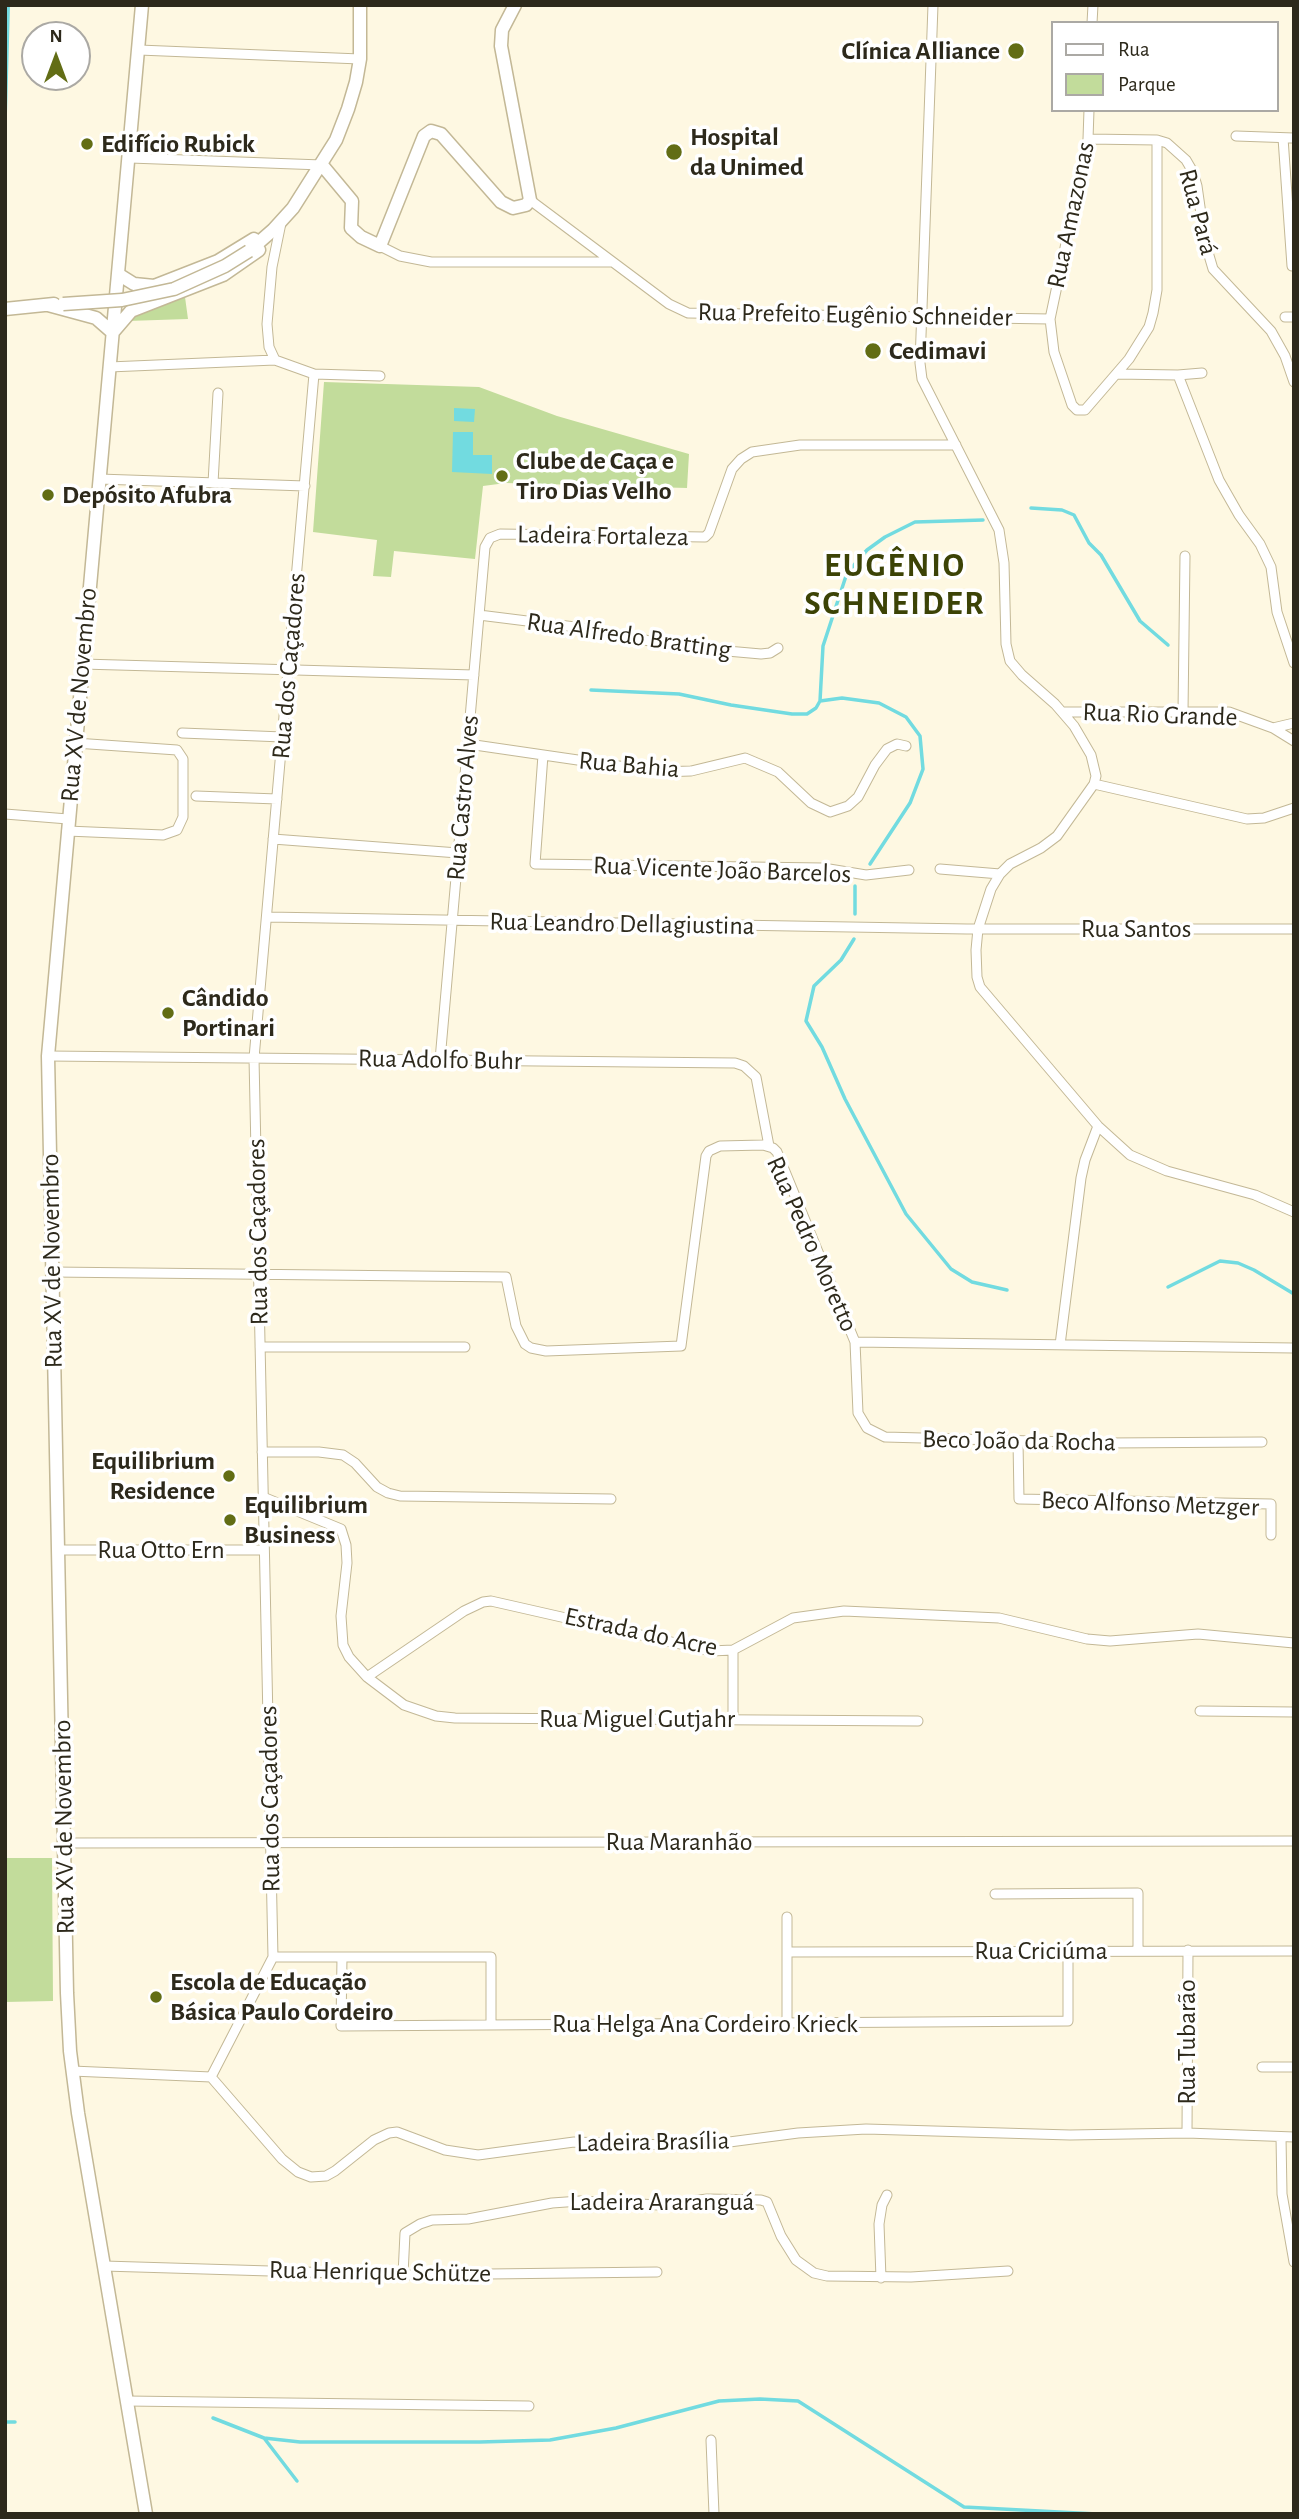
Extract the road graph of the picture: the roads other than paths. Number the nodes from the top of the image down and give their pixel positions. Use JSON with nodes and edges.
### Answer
{"nodes":[{"id":1,"x":142,"y":5,"type":"edge"},
{"id":2,"x":360,"y":5,"type":"edge"},
{"id":3,"x":514,"y":5,"type":"edge"},
{"id":4,"x":933,"y":5,"type":"edge"},
{"id":5,"x":139,"y":50,"type":"junction"},
{"id":6,"x":360,"y":59,"type":"junction"},
{"id":7,"x":1089,"y":112,"type":"edge"},
{"id":8,"x":1236,"y":136,"type":"dead end"},
{"id":9,"x":1283,"y":138,"type":"junction"},
{"id":10,"x":1294,"y":138,"type":"edge"},
{"id":11,"x":1088,"y":139,"type":"junction"},
{"id":12,"x":1157,"y":140,"type":"junction"},
{"id":13,"x":130,"y":158,"type":"junction"},
{"id":14,"x":322,"y":165,"type":"junction"},
{"id":15,"x":530,"y":200,"type":"junction"},
{"id":16,"x":277,"y":227,"type":"junction"},
{"id":17,"x":380,"y":246,"type":"junction"},
{"id":18,"x":250,"y":254,"type":"junction"},
{"id":19,"x":612,"y":262,"type":"junction"},
{"id":20,"x":1292,"y":266,"type":"edge"},
{"id":21,"x":272,"y":267,"type":"junction"},
{"id":22,"x":118,"y":274,"type":"junction"},
{"id":23,"x":174,"y":279,"type":"junction"},
{"id":24,"x":203,"y":284,"type":"junction"},
{"id":25,"x":154,"y":286,"type":"junction"},
{"id":26,"x":45,"y":305,"type":"junction"},
{"id":27,"x":142,"y":305,"type":"junction"},
{"id":28,"x":5,"y":309,"type":"edge"},
{"id":29,"x":922,"y":317,"type":"junction"},
{"id":30,"x":1050,"y":319,"type":"junction"},
{"id":31,"x":112,"y":332,"type":"junction"},
{"id":32,"x":275,"y":360,"type":"junction"},
{"id":33,"x":109,"y":367,"type":"junction"},
{"id":34,"x":1202,"y":373,"type":"dead end"},
{"id":35,"x":314,"y":374,"type":"junction"},
{"id":36,"x":1116,"y":374,"type":"junction"},
{"id":37,"x":1178,"y":375,"type":"junction"},
{"id":38,"x":380,"y":376,"type":"dead end"},
{"id":39,"x":1294,"y":382,"type":"edge"},
{"id":40,"x":218,"y":393,"type":"dead end"},
{"id":41,"x":956,"y":446,"type":"junction"},
{"id":42,"x":99,"y":480,"type":"junction"},
{"id":43,"x":212,"y":483,"type":"junction"},
{"id":44,"x":305,"y":486,"type":"junction"},
{"id":45,"x":490,"y":538,"type":"joint"},
{"id":46,"x":1185,"y":556,"type":"dead end"},
{"id":47,"x":479,"y":615,"type":"junction"},
{"id":48,"x":778,"y":648,"type":"dead end"},
{"id":49,"x":1294,"y":663,"type":"edge"},
{"id":50,"x":82,"y":664,"type":"junction"},
{"id":51,"x":289,"y":670,"type":"junction"},
{"id":52,"x":474,"y":675,"type":"junction"},
{"id":53,"x":1063,"y":712,"type":"junction"},
{"id":54,"x":1183,"y":712,"type":"junction"},
{"id":55,"x":1294,"y":723,"type":"edge"},
{"id":56,"x":1273,"y":728,"type":"junction"},
{"id":57,"x":183,"y":733,"type":"dead end"},
{"id":58,"x":282,"y":737,"type":"junction"},
{"id":59,"x":1294,"y":741,"type":"edge"},
{"id":60,"x":75,"y":743,"type":"junction"},
{"id":61,"x":468,"y":744,"type":"junction"},
{"id":62,"x":906,"y":746,"type":"dead end"},
{"id":63,"x":542,"y":755,"type":"junction"},
{"id":64,"x":1094,"y":784,"type":"junction"},
{"id":65,"x":196,"y":796,"type":"dead end"},
{"id":66,"x":277,"y":799,"type":"junction"},
{"id":67,"x":1294,"y":808,"type":"edge"},
{"id":68,"x":5,"y":814,"type":"edge"},
{"id":69,"x":67,"y":825,"type":"junction"},
{"id":70,"x":274,"y":839,"type":"junction"},
{"id":71,"x":458,"y":853,"type":"junction"},
{"id":72,"x":940,"y":869,"type":"dead end"},
{"id":73,"x":909,"y":870,"type":"dead end"},
{"id":74,"x":1000,"y":874,"type":"junction"},
{"id":75,"x":267,"y":916,"type":"junction"},
{"id":76,"x":452,"y":921,"type":"junction"},
{"id":77,"x":978,"y":929,"type":"junction"},
{"id":78,"x":1294,"y":929,"type":"edge"},
{"id":79,"x":48,"y":1056,"type":"junction"},
{"id":80,"x":254,"y":1058,"type":"junction"},
{"id":81,"x":440,"y":1060,"type":"junction"},
{"id":82,"x":1098,"y":1126,"type":"junction"},
{"id":83,"x":769,"y":1146,"type":"junction"},
{"id":84,"x":1294,"y":1212,"type":"edge"},
{"id":85,"x":52,"y":1272,"type":"junction"},
{"id":86,"x":259,"y":1275,"type":"junction"},
{"id":87,"x":855,"y":1342,"type":"junction"},
{"id":88,"x":1060,"y":1345,"type":"junction"},
{"id":89,"x":260,"y":1347,"type":"junction"},
{"id":90,"x":465,"y":1347,"type":"dead end"},
{"id":91,"x":1294,"y":1348,"type":"edge"},
{"id":92,"x":1018,"y":1441,"type":"junction"},
{"id":93,"x":1262,"y":1442,"type":"dead end"},
{"id":94,"x":262,"y":1452,"type":"junction"},
{"id":95,"x":263,"y":1497,"type":"junction"},
{"id":96,"x":611,"y":1499,"type":"dead end"},
{"id":97,"x":1271,"y":1535,"type":"dead end"},
{"id":98,"x":58,"y":1549,"type":"junction"},
{"id":99,"x":264,"y":1550,"type":"junction"},
{"id":100,"x":1294,"y":1643,"type":"edge"},
{"id":101,"x":733,"y":1650,"type":"junction"},
{"id":102,"x":367,"y":1677,"type":"junction"},
{"id":103,"x":1200,"y":1711,"type":"dead end"},
{"id":104,"x":1294,"y":1712,"type":"edge"},
{"id":105,"x":733,"y":1720,"type":"junction"},
{"id":106,"x":918,"y":1721,"type":"dead end"},
{"id":107,"x":1294,"y":1841,"type":"edge"},
{"id":108,"x":270,"y":1842,"type":"junction"},
{"id":109,"x":64,"y":1843,"type":"junction"},
{"id":110,"x":995,"y":1894,"type":"dead end"},
{"id":111,"x":787,"y":1917,"type":"dead end"},
{"id":112,"x":1138,"y":1950,"type":"junction"},
{"id":113,"x":1188,"y":1950,"type":"junction"},
{"id":114,"x":1068,"y":1951,"type":"junction"},
{"id":115,"x":1294,"y":1951,"type":"edge"},
{"id":116,"x":788,"y":1952,"type":"junction"},
{"id":117,"x":273,"y":1957,"type":"junction"},
{"id":118,"x":342,"y":1957,"type":"junction"},
{"id":119,"x":787,"y":2023,"type":"junction"},
{"id":120,"x":491,"y":2025,"type":"junction"},
{"id":121,"x":1262,"y":2067,"type":"dead end"},
{"id":122,"x":1294,"y":2067,"type":"edge"},
{"id":123,"x":72,"y":2071,"type":"junction"},
{"id":124,"x":211,"y":2077,"type":"junction"},
{"id":125,"x":1187,"y":2133,"type":"junction"},
{"id":126,"x":1281,"y":2137,"type":"junction"},
{"id":127,"x":1294,"y":2137,"type":"edge"},
{"id":128,"x":887,"y":2195,"type":"dead end"},
{"id":129,"x":1293,"y":2261,"type":"edge"},
{"id":130,"x":104,"y":2266,"type":"junction"},
{"id":131,"x":1008,"y":2271,"type":"dead end"},
{"id":132,"x":657,"y":2272,"type":"dead end"},
{"id":133,"x":403,"y":2275,"type":"junction"},
{"id":134,"x":881,"y":2278,"type":"junction"},
{"id":135,"x":126,"y":2402,"type":"junction"},
{"id":136,"x":529,"y":2406,"type":"dead end"},
{"id":137,"x":710,"y":2440,"type":"dead end"},
{"id":138,"x":146,"y":2514,"type":"edge"},
{"id":139,"x":714,"y":2514,"type":"edge"}],
"edges":[{"from":1,"to":5,"type":"main road","name":"Rua XV de Novembro"},
{"from":2,"to":6,"type":"main road"},
{"from":3,"to":15,"type":"main road"},
{"from":4,"to":29,"type":"street"},
{"from":5,"to":6,"type":"street"},
{"from":5,"to":13,"type":"main road","name":"Rua XV de Novembro"},
{"from":6,"to":14,"type":"main road"},
{"from":7,"to":11,"type":"street","name":"Rua Amazonas"},
{"from":8,"to":9,"type":"street"},
{"from":9,"to":10,"type":"street"},
{"from":9,"to":20,"type":"street"},
{"from":11,"to":12,"type":"street","name":"Rua Pará"},
{"from":11,"to":30,"type":"street","name":"Rua Amazonas"},
{"from":12,"to":36,"type":"street"},
{"from":12,"to":39,"type":"street","name":"Rua Pará"},
{"from":13,"to":14,"type":"street"},
{"from":13,"to":22,"type":"main road","name":"Rua XV de Novembro"},
{"from":14,"to":16,"type":"main road"},
{"from":14,"to":17,"type":"main road"},
{"from":15,"to":17,"type":"main road"},
{"from":15,"to":19,"type":"street","name":"Rua Prefeito Eugênio Schneider"},
{"from":16,"to":18,"type":"main road"},
{"from":16,"to":21,"type":"street"},
{"from":16,"to":23,"type":"main road"},
{"from":17,"to":19,"type":"street"},
{"from":18,"to":21,"type":"street"},
{"from":18,"to":24,"type":"main road"},
{"from":18,"to":26,"type":"main road","bridge":true},
{"from":19,"to":29,"type":"street","name":"Rua Prefeito Eugênio Schneider"},
{"from":21,"to":32,"type":"street"},
{"from":22,"to":25,"type":"main road"},
{"from":22,"to":31,"type":"main road","name":"Rua XV de Novembro"},
{"from":23,"to":24,"type":"main road"},
{"from":23,"to":25,"type":"main road"},
{"from":24,"to":27,"type":"main road"},
{"from":25,"to":27,"type":"main road"},
{"from":26,"to":28,"type":"main road"},
{"from":26,"to":31,"type":"main road"},
{"from":27,"to":31,"type":"main road"},
{"from":29,"to":30,"type":"street","name":"Rua Prefeito Eugênio Schneider"},
{"from":29,"to":41,"type":"street"},
{"from":30,"to":36,"type":"street","name":"Rua Amazonas"},
{"from":31,"to":33,"type":"main road","name":"Rua XV de Novembro"},
{"from":32,"to":33,"type":"street"},
{"from":32,"to":35,"type":"street"},
{"from":33,"to":42,"type":"main road","name":"Rua XV de Novembro"},
{"from":34,"to":37,"type":"street"},
{"from":35,"to":38,"type":"street"},
{"from":35,"to":44,"type":"street","name":"Rua dos Caçadores"},
{"from":36,"to":37,"type":"street"},
{"from":37,"to":49,"type":"street"},
{"from":40,"to":43,"type":"street"},
{"from":41,"to":45,"type":"street","name":"Ladeira Fortaleza"},
{"from":41,"to":53,"type":"street"},
{"from":42,"to":43,"type":"street"},
{"from":42,"to":50,"type":"main road","name":"Rua XV de Novembro"},
{"from":43,"to":44,"type":"street"},
{"from":44,"to":51,"type":"street","name":"Rua dos Caçadores"},
{"from":45,"to":47,"type":"street","name":"Rua Castro Alves"},
{"from":46,"to":54,"type":"street"},
{"from":47,"to":48,"type":"street","name":"Rua Alfredo Bratting"},
{"from":47,"to":52,"type":"street","name":"Rua Castro Alves"},
{"from":50,"to":51,"type":"street"},
{"from":50,"to":60,"type":"main road","name":"Rua XV de Novembro"},
{"from":51,"to":52,"type":"street"},
{"from":51,"to":58,"type":"street","name":"Rua dos Caçadores"},
{"from":52,"to":61,"type":"street","name":"Rua Castro Alves"},
{"from":53,"to":54,"type":"street","name":"Rua Rio Grande"},
{"from":53,"to":64,"type":"street"},
{"from":54,"to":56,"type":"street","name":"Rua Rio Grande"},
{"from":55,"to":56,"type":"street"},
{"from":56,"to":59,"type":"street","name":"Rua Rio Grande"},
{"from":57,"to":58,"type":"street"},
{"from":58,"to":66,"type":"street","name":"Rua dos Caçadores"},
{"from":60,"to":69,"type":"main road","name":"Rua XV de Novembro"},
{"from":60,"to":69,"type":"street"},
{"from":61,"to":63,"type":"street","name":"Rua Bahia"},
{"from":61,"to":71,"type":"street","name":"Rua Castro Alves"},
{"from":62,"to":63,"type":"street","name":"Rua Bahia"},
{"from":63,"to":73,"type":"street","name":"Rua Vicente João Barcelos"},
{"from":64,"to":67,"type":"street"},
{"from":64,"to":74,"type":"street"},
{"from":65,"to":66,"type":"street"},
{"from":66,"to":70,"type":"street","name":"Rua dos Caçadores"},
{"from":68,"to":69,"type":"street"},
{"from":69,"to":79,"type":"main road","name":"Rua XV de Novembro"},
{"from":70,"to":71,"type":"street"},
{"from":70,"to":75,"type":"street","name":"Rua dos Caçadores"},
{"from":71,"to":76,"type":"street","name":"Rua Castro Alves"},
{"from":72,"to":74,"type":"street"},
{"from":74,"to":77,"type":"street"},
{"from":75,"to":76,"type":"street","name":"Rua Leandro Dellagiustina"},
{"from":75,"to":80,"type":"street","name":"Rua dos Caçadores"},
{"from":76,"to":77,"type":"street","name":"Rua Leandro Dellagiustina"},
{"from":76,"to":81,"type":"street","name":"Rua Castro Alves"},
{"from":77,"to":78,"type":"street","name":"Rua Santos"},
{"from":77,"to":82,"type":"street"},
{"from":79,"to":80,"type":"street","name":"Rua Adolfo Buhr"},
{"from":79,"to":85,"type":"main road","name":"Rua XV de Novembro"},
{"from":80,"to":81,"type":"street","name":"Rua Adolfo Buhr"},
{"from":80,"to":86,"type":"street","name":"Rua dos Caçadores"},
{"from":81,"to":83,"type":"street","name":"Rua Adolfo Buhr"},
{"from":82,"to":84,"type":"street"},
{"from":82,"to":88,"type":"street"},
{"from":83,"to":86,"type":"street","name":"Rua Pedro Moretto"},
{"from":83,"to":87,"type":"street","name":"Rua Pedro Moretto"},
{"from":85,"to":86,"type":"street","name":"Rua Pedro Moretto"},
{"from":85,"to":98,"type":"main road","name":"Rua XV de Novembro"},
{"from":86,"to":89,"type":"street","name":"Rua dos Caçadores"},
{"from":87,"to":88,"type":"street","name":"Rua Pedro Moretto"},
{"from":87,"to":92,"type":"street","name":"Beco João da Rocha"},
{"from":88,"to":91,"type":"street","name":"Rua Pedro Moretto"},
{"from":89,"to":90,"type":"street"},
{"from":89,"to":94,"type":"street","name":"Rua dos Caçadores"},
{"from":92,"to":93,"type":"street","name":"Beco João da Rocha"},
{"from":92,"to":97,"type":"street","name":"Beco Alfonso Metzger"},
{"from":94,"to":95,"type":"street","name":"Rua dos Caçadores"},
{"from":94,"to":96,"type":"street"},
{"from":95,"to":99,"type":"street","name":"Rua dos Caçadores"},
{"from":95,"to":102,"type":"street"},
{"from":98,"to":99,"type":"street","name":"Rua Otto Ern"},
{"from":98,"to":109,"type":"main road","name":"Rua XV de Novembro"},
{"from":99,"to":108,"type":"street","name":"Rua dos Caçadores"},
{"from":100,"to":101,"type":"street","name":"Estrada do Acre"},
{"from":101,"to":102,"type":"street","name":"Estrada do Acre"},
{"from":101,"to":105,"type":"street"},
{"from":102,"to":105,"type":"street","name":"Rua Miguel Gutjahr"},
{"from":103,"to":104,"type":"street"},
{"from":105,"to":106,"type":"street","name":"Rua Miguel Gutjahr"},
{"from":107,"to":108,"type":"street","name":"Rua Maranhão"},
{"from":108,"to":109,"type":"street","name":"Rua Maranhão"},
{"from":108,"to":117,"type":"street","name":"Rua dos Caçadores"},
{"from":109,"to":123,"type":"main road","name":"Rua XV de Novembro"},
{"from":110,"to":112,"type":"street"},
{"from":111,"to":116,"type":"street"},
{"from":112,"to":113,"type":"street","name":"Rua Criciúma"},
{"from":112,"to":114,"type":"street","name":"Rua Criciúma"},
{"from":113,"to":115,"type":"street","name":"Rua Criciúma"},
{"from":113,"to":125,"type":"street","name":"Rua Tubarão"},
{"from":114,"to":116,"type":"street","name":"Rua Criciúma"},
{"from":114,"to":119,"type":"street","name":"Rua Helga Ana Cordeiro Krieck"},
{"from":116,"to":119,"type":"street"},
{"from":117,"to":118,"type":"street"},
{"from":117,"to":124,"type":"street","name":"Rua dos Caçadores"},
{"from":118,"to":120,"type":"street"},
{"from":118,"to":120,"type":"street","name":"Rua Helga Ana Cordeiro Krieck"},
{"from":119,"to":120,"type":"street","name":"Rua Helga Ana Cordeiro Krieck"},
{"from":121,"to":122,"type":"street"},
{"from":123,"to":124,"type":"street"},
{"from":123,"to":130,"type":"main road","name":"Rua XV de Novembro"},
{"from":124,"to":125,"type":"street","name":"Ladeira Brasília"},
{"from":125,"to":126,"type":"street","name":"Ladeira Brasília"},
{"from":126,"to":127,"type":"street","name":"Ladeira Brasília"},
{"from":126,"to":129,"type":"street"},
{"from":128,"to":134,"type":"street"},
{"from":130,"to":133,"type":"street","name":"Rua Henrique Schütze"},
{"from":130,"to":135,"type":"main road","name":"Rua XV de Novembro"},
{"from":131,"to":134,"type":"street","name":"Ladeira Araranguá"},
{"from":132,"to":133,"type":"street","name":"Rua Henrique Schütze"},
{"from":133,"to":134,"type":"street","name":"Ladeira Araranguá"},
{"from":135,"to":136,"type":"street"},
{"from":135,"to":138,"type":"main road","name":"Rua XV de Novembro"},
{"from":137,"to":139,"type":"street"}]}
